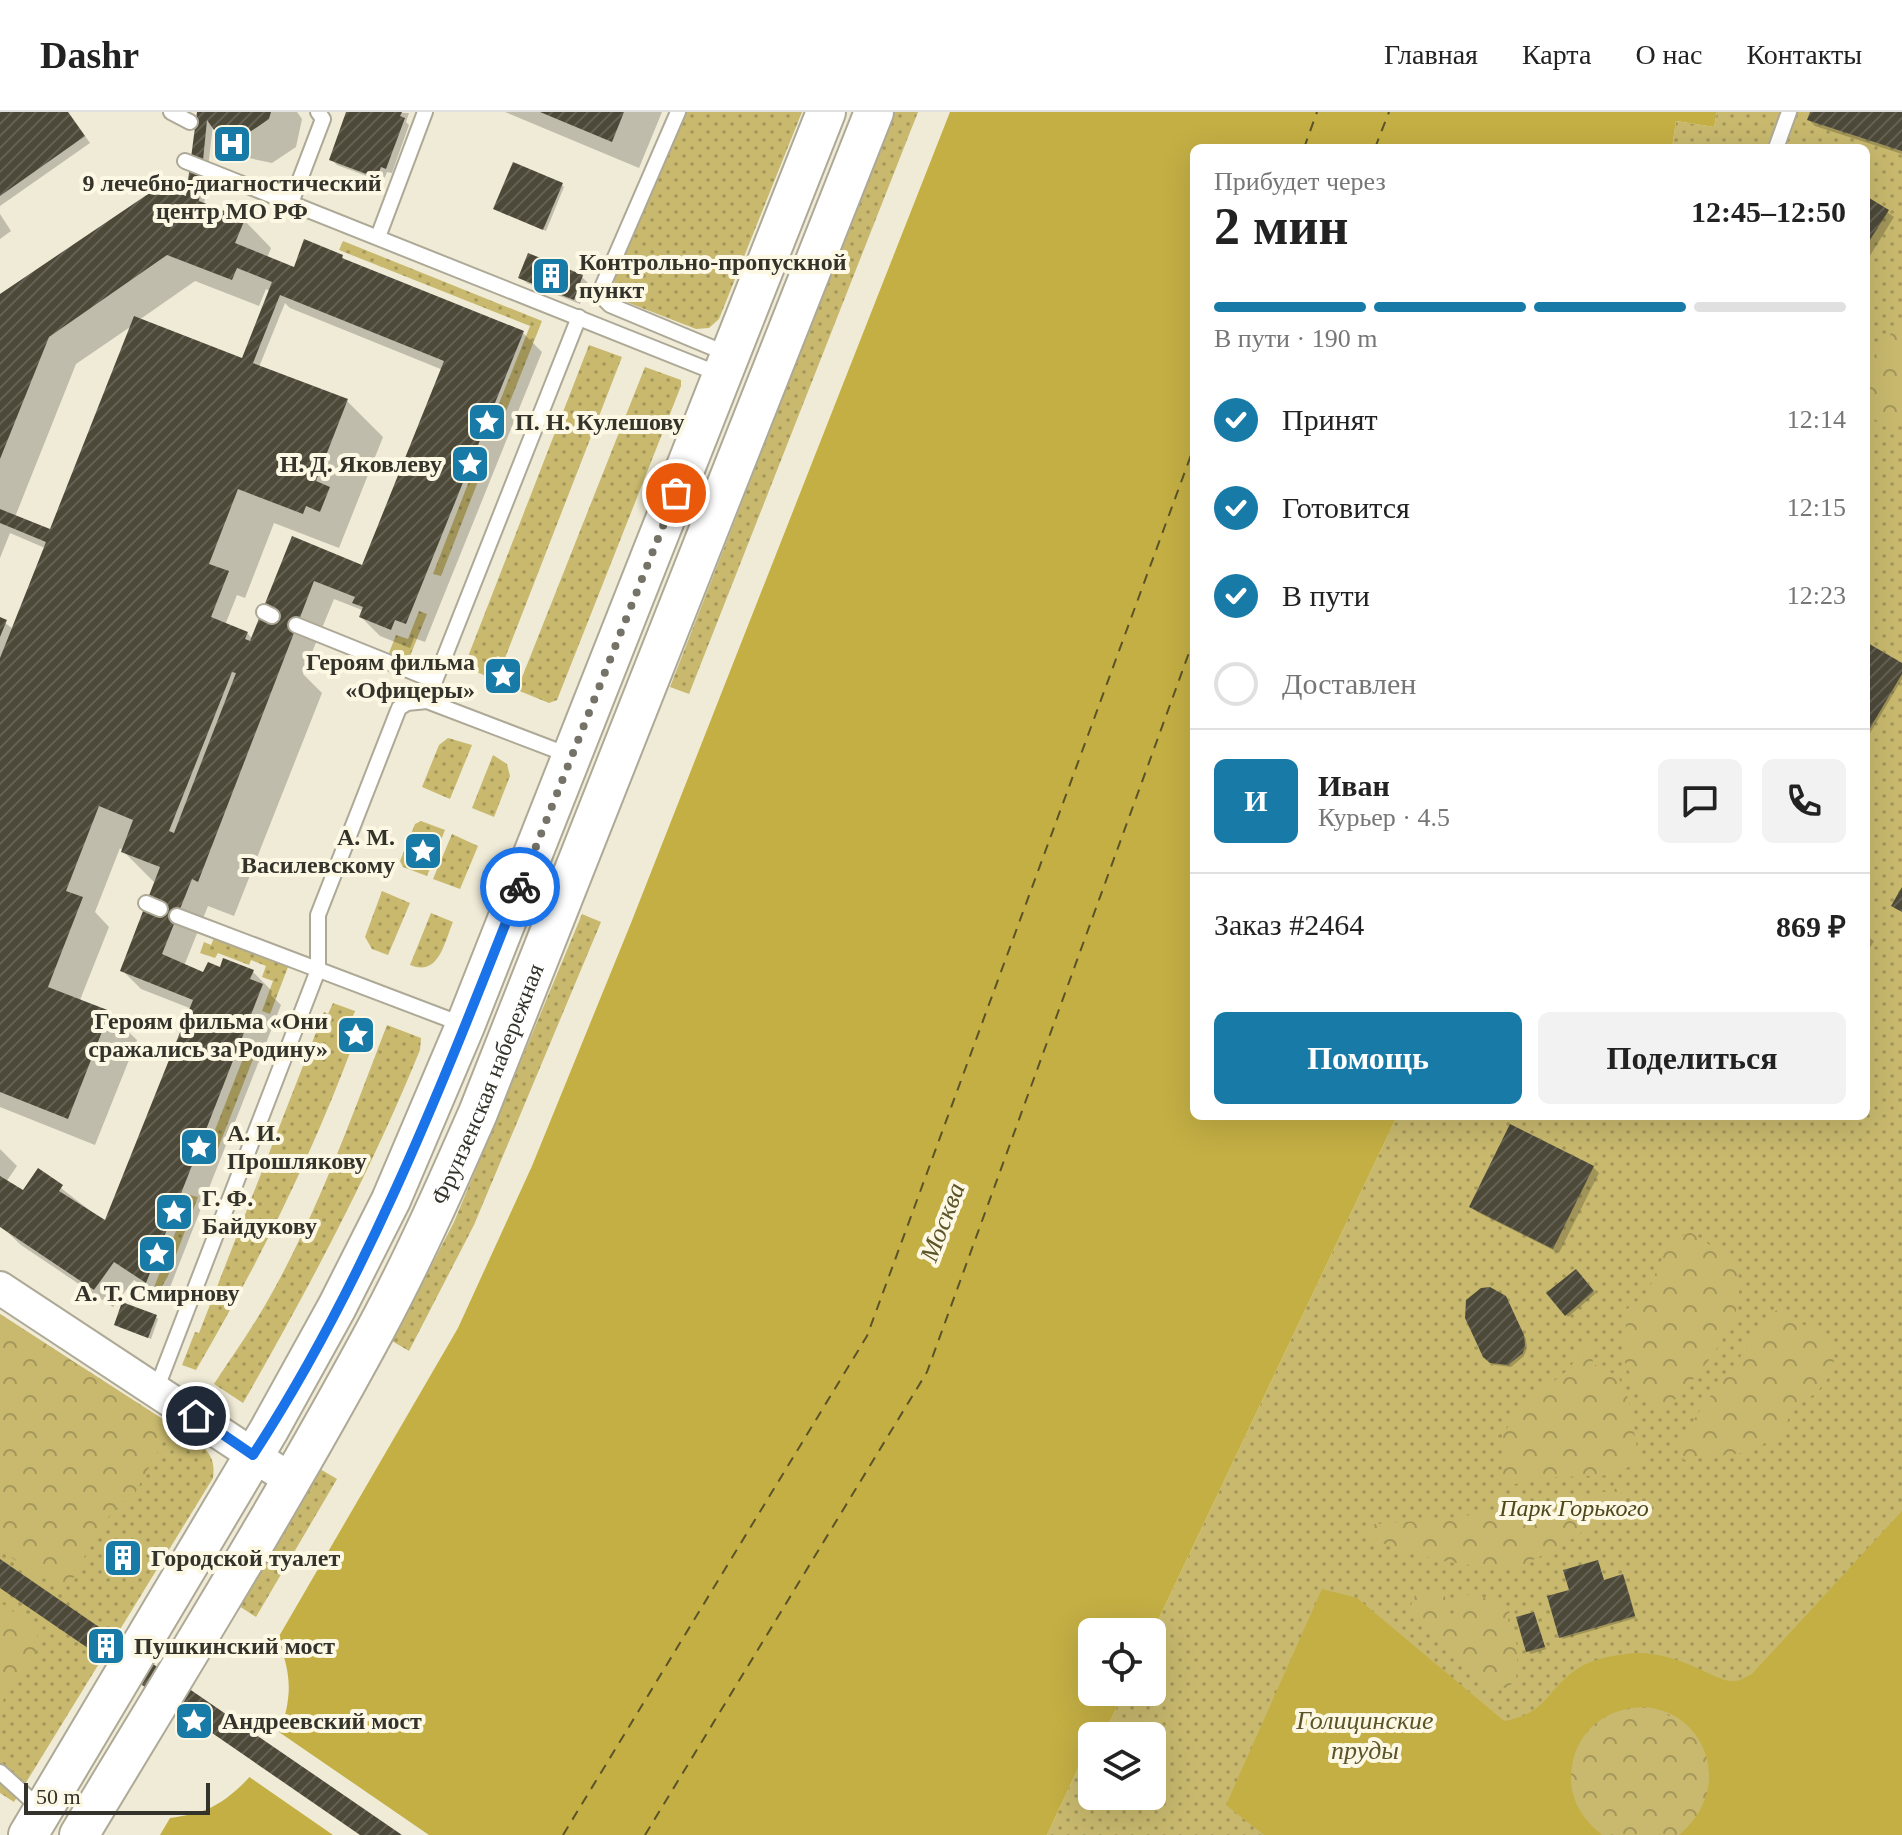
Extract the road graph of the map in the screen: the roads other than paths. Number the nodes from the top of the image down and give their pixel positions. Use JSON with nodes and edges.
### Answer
{"nodes":[{"id":1,"x":171,"y":112,"type":"edge"},
{"id":2,"x":318,"y":112,"type":"edge"},
{"id":3,"x":425,"y":112,"type":"edge"},
{"id":4,"x":678,"y":112,"type":"edge"},
{"id":5,"x":826,"y":112,"type":"edge"},
{"id":6,"x":874,"y":112,"type":"edge"},
{"id":7,"x":1789,"y":112,"type":"edge"},
{"id":8,"x":190,"y":122,"type":"dead end"},
{"id":9,"x":1777,"y":144,"type":"edge"},
{"id":10,"x":185,"y":161,"type":"dead end"},
{"id":11,"x":291,"y":203,"type":"junction"},
{"id":12,"x":378,"y":237,"type":"junction"},
{"id":13,"x":579,"y":317,"type":"junction"},
{"id":14,"x":726,"y":365,"type":"junction"},
{"id":15,"x":296,"y":625,"type":"dead end"},
{"id":16,"x":435,"y":681,"type":"junction"},
{"id":17,"x":427,"y":701,"type":"junction"},
{"id":18,"x":572,"y":756,"type":"junction"},
{"id":19,"x":146,"y":903,"type":"dead end"},
{"id":20,"x":160,"y":909,"type":"dead end"},
{"id":21,"x":177,"y":916,"type":"dead end"},
{"id":22,"x":318,"y":970,"type":"junction"},
{"id":23,"x":465,"y":1026,"type":"junction"},
{"id":24,"x":0,"y":1288,"type":"edge"},
{"id":25,"x":156,"y":1391,"type":"junction"},
{"id":26,"x":253,"y":1455,"type":"junction"},
{"id":27,"x":291,"y":1480,"type":"junction"},
{"id":28,"x":0,"y":1772,"type":"edge"},
{"id":29,"x":35,"y":1823,"type":"edge"},
{"id":30,"x":79,"y":1835,"type":"edge"}],
"edges":[{"from":1,"to":8,"type":"lane"},
{"from":2,"to":11,"type":"lane"},
{"from":3,"to":12,"type":"lane"},
{"from":4,"to":14,"type":"lane"},
{"from":5,"to":14,"type":"main road","name":"Фрунзенская набережная"},
{"from":6,"to":27,"type":"main road","name":"Фрунзенская набережная"},
{"from":7,"to":9,"type":"lane"},
{"from":10,"to":11,"type":"lane"},
{"from":11,"to":12,"type":"lane"},
{"from":12,"to":13,"type":"lane"},
{"from":13,"to":14,"type":"lane"},
{"from":13,"to":16,"type":"lane"},
{"from":14,"to":18,"type":"main road","name":"Фрунзенская набережная"},
{"from":15,"to":16,"type":"lane"},
{"from":16,"to":17,"type":"lane"},
{"from":17,"to":18,"type":"lane"},
{"from":17,"to":22,"type":"lane"},
{"from":18,"to":23,"type":"main road","name":"Фрунзенская набережная"},
{"from":19,"to":20,"type":"lane"},
{"from":21,"to":22,"type":"lane"},
{"from":22,"to":23,"type":"lane"},
{"from":22,"to":25,"type":"lane"},
{"from":23,"to":26,"type":"main road","name":"Фрунзенская набережная"},
{"from":24,"to":25,"type":"street"},
{"from":25,"to":26,"type":"street"},
{"from":26,"to":27,"type":"street"},
{"from":26,"to":29,"type":"main road","name":"Фрунзенская набережная"},
{"from":27,"to":30,"type":"main road","name":"Фрунзенская набережная"},
{"from":28,"to":29,"type":"lane"}]}
